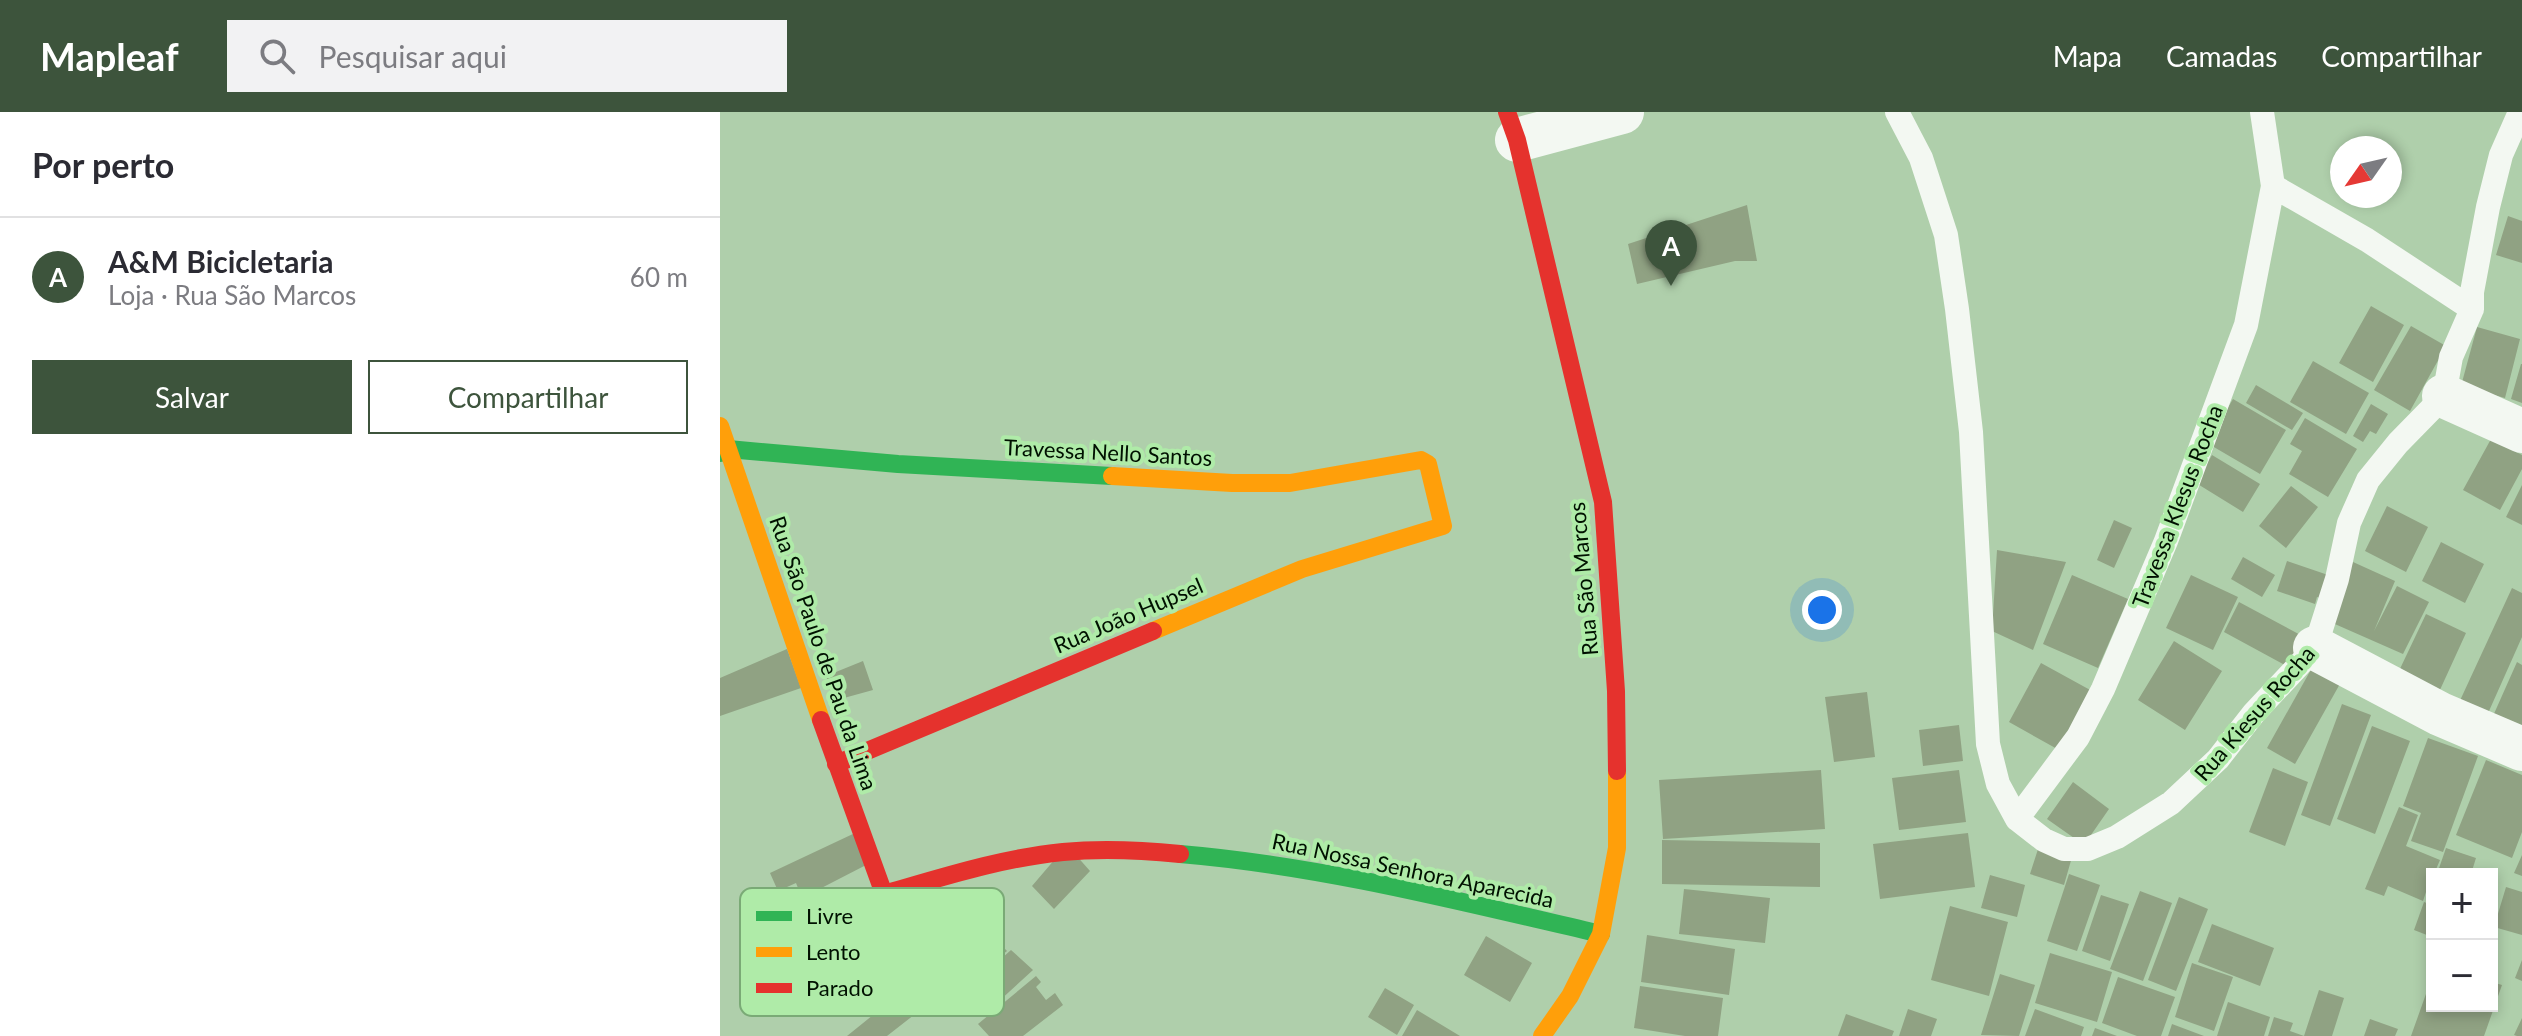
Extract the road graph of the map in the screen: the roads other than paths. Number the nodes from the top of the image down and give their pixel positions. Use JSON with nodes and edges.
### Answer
{"nodes":[{"id":1,"x":1622,"y":112,"type":"edge"},
{"id":2,"x":1897,"y":112,"type":"edge"},
{"id":3,"x":2262,"y":112,"type":"edge"},
{"id":4,"x":2520,"y":112,"type":"edge"},
{"id":5,"x":1512,"y":126,"type":"edge"},
{"id":6,"x":2273,"y":186,"type":"junction"},
{"id":7,"x":2472,"y":309,"type":"junction"},
{"id":8,"x":2444,"y":396,"type":"junction"},
{"id":9,"x":720,"y":426,"type":"edge"},
{"id":10,"x":2522,"y":431,"type":"edge"},
{"id":11,"x":724,"y":451,"type":"edge"},
{"id":12,"x":1443,"y":526,"type":"joint"},
{"id":13,"x":2315,"y":648,"type":"junction"},
{"id":14,"x":2522,"y":749,"type":"edge"},
{"id":15,"x":836,"y":764,"type":"junction"},
{"id":16,"x":2017,"y":819,"type":"junction"},
{"id":17,"x":882,"y":888,"type":"edge"},
{"id":18,"x":906,"y":888,"type":"edge"},
{"id":19,"x":1601,"y":934,"type":"junction"},
{"id":20,"x":1542,"y":1036,"type":"edge"}],
"edges":[{"from":1,"to":5,"type":"street"},
{"from":2,"to":16,"type":"lane"},
{"from":3,"to":6,"type":"lane","name":"Travessa Klesus Rocha"},
{"from":4,"to":7,"type":"lane"},
{"from":5,"to":19,"type":"street","name":"Rua São Marcos"},
{"from":6,"to":7,"type":"lane"},
{"from":6,"to":16,"type":"lane","name":"Travessa Klesus Rocha"},
{"from":7,"to":8,"type":"lane"},
{"from":8,"to":10,"type":"street"},
{"from":8,"to":13,"type":"lane","name":"Rua Kiesus Rocha"},
{"from":9,"to":11,"type":"street","name":"Rua São Paulo de Pau da Lima"},
{"from":11,"to":12,"type":"street","name":"Travessa Nello Santos"},
{"from":11,"to":15,"type":"street","name":"Rua São Paulo de Pau da Lima"},
{"from":12,"to":15,"type":"street","name":"Rua João Hupsel"},
{"from":13,"to":14,"type":"street"},
{"from":13,"to":16,"type":"lane","name":"Rua Kiesus Rocha"},
{"from":15,"to":17,"type":"street","name":"Rua São Paulo de Pau da Lima"},
{"from":18,"to":19,"type":"street","name":"Rua Nossa Senhora Aparecida"},
{"from":19,"to":20,"type":"street","name":"Rua São Marcos"}]}
